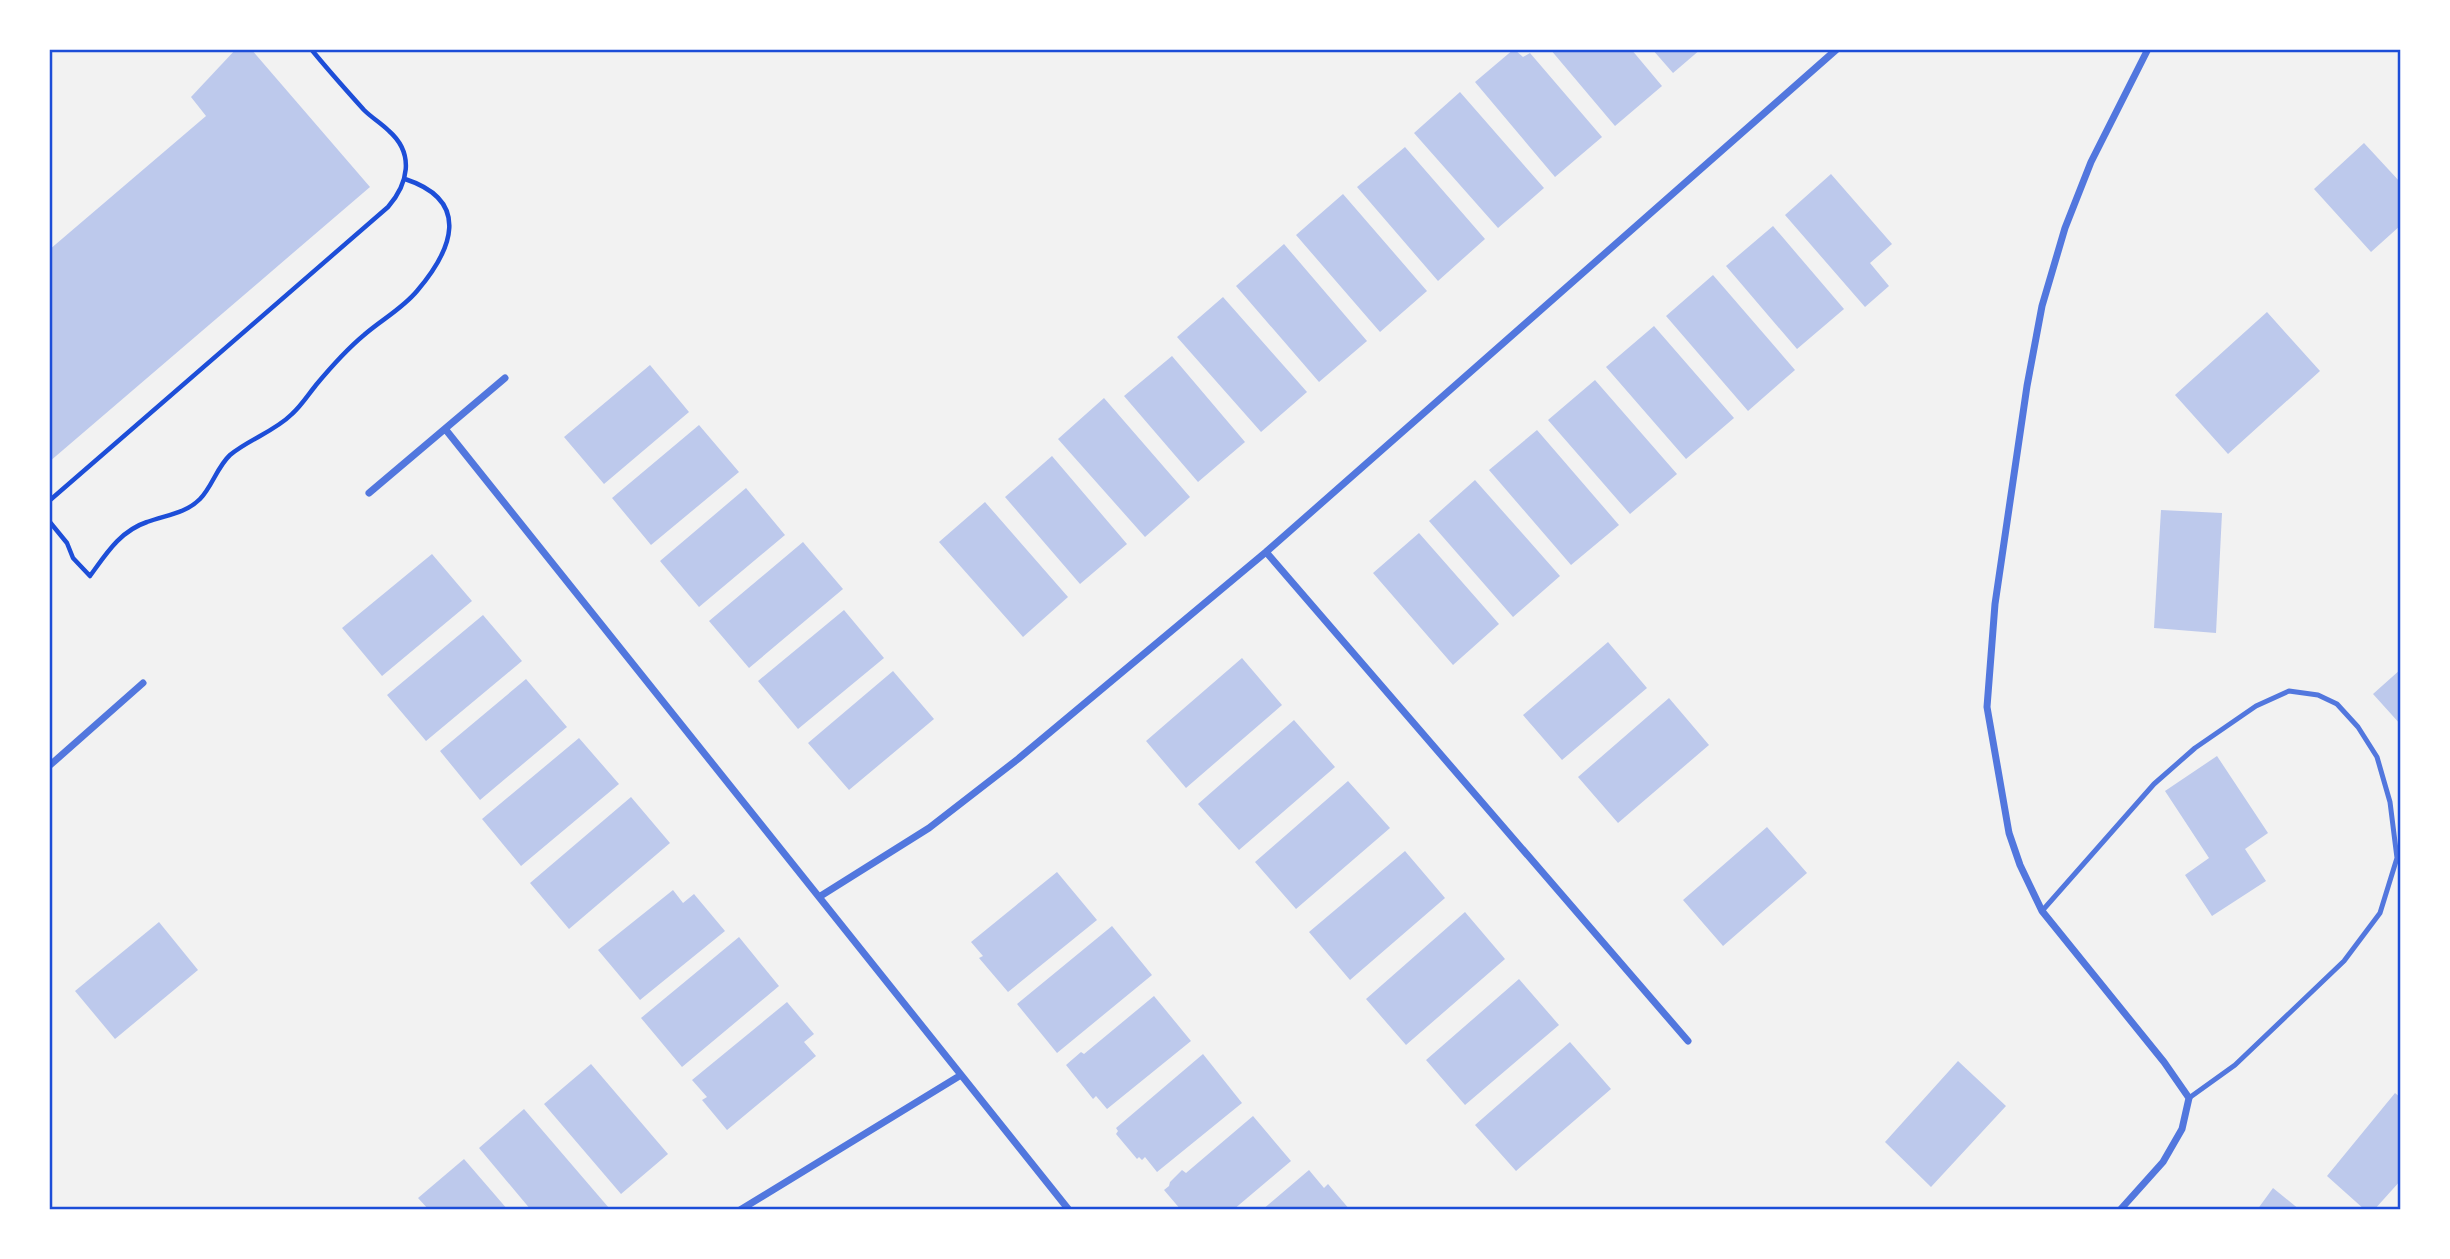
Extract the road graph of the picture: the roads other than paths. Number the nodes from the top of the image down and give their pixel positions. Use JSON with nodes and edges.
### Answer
{"nodes":[{"id":1,"x":1837,"y":49,"type":"edge"},
{"id":2,"x":2147,"y":49,"type":"edge"},
{"id":3,"x":505,"y":378,"type":"dead end"},
{"id":4,"x":446,"y":430,"type":"junction"},
{"id":5,"x":369,"y":493,"type":"dead end"},
{"id":6,"x":1266,"y":552,"type":"junction"},
{"id":7,"x":143,"y":683,"type":"dead end"},
{"id":8,"x":49,"y":766,"type":"edge"},
{"id":9,"x":819,"y":897,"type":"junction"},
{"id":10,"x":2042,"y":911,"type":"junction"},
{"id":11,"x":1688,"y":1041,"type":"dead end"},
{"id":12,"x":961,"y":1075,"type":"junction"},
{"id":13,"x":2189,"y":1098,"type":"junction"},
{"id":14,"x":740,"y":1210,"type":"edge"},
{"id":15,"x":1069,"y":1210,"type":"edge"},
{"id":16,"x":2120,"y":1210,"type":"edge"}],
"edges":[{"from":1,"to":6,"type":"street"},
{"from":2,"to":10,"type":"street"},
{"from":3,"to":4,"type":"street"},
{"from":4,"to":5,"type":"street"},
{"from":4,"to":9,"type":"street"},
{"from":6,"to":9,"type":"street"},
{"from":6,"to":11,"type":"street"},
{"from":7,"to":8,"type":"street"},
{"from":9,"to":12,"type":"street"},
{"from":10,"to":13,"type":"street"},
{"from":10,"to":13,"type":"lane"},
{"from":12,"to":14,"type":"street"},
{"from":12,"to":15,"type":"street"},
{"from":13,"to":16,"type":"street"}]}
